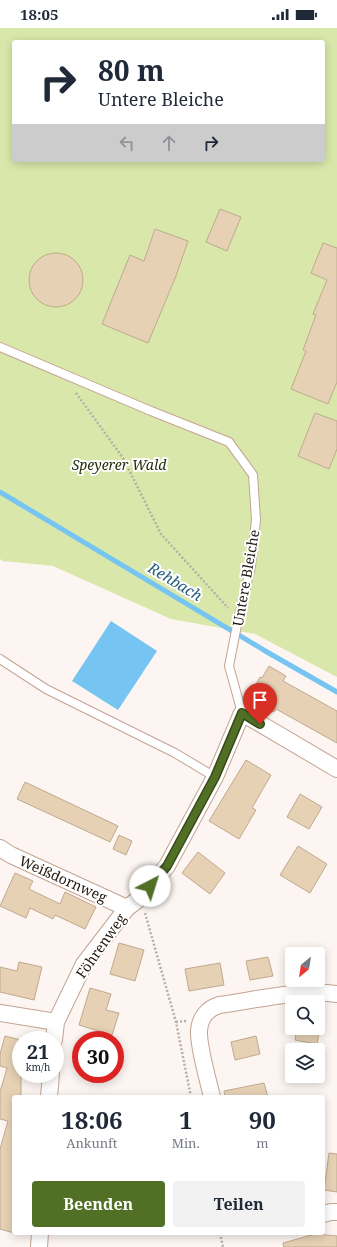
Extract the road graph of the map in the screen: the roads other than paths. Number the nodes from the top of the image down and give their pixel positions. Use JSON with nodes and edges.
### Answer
{"nodes":[{"id":1,"x":0,"y":347,"type":"edge"},
{"id":2,"x":0,"y":659,"type":"edge"},
{"id":3,"x":242,"y":713,"type":"junction"},
{"id":4,"x":337,"y":769,"type":"edge"},
{"id":5,"x":215,"y":777,"type":"junction"},
{"id":6,"x":0,"y":848,"type":"edge"},
{"id":7,"x":127,"y":908,"type":"junction"},
{"id":8,"x":337,"y":994,"type":"edge"},
{"id":9,"x":0,"y":1012,"type":"edge"},
{"id":10,"x":56,"y":1022,"type":"junction"},
{"id":11,"x":55,"y":1031,"type":"edge"},
{"id":12,"x":50,"y":1083,"type":"edge"},
{"id":13,"x":49,"y":1095,"type":"edge"},
{"id":14,"x":212,"y":1095,"type":"edge"},
{"id":15,"x":337,"y":1212,"type":"edge"},
{"id":16,"x":325,"y":1214,"type":"edge"},
{"id":17,"x":40,"y":1235,"type":"edge"},
{"id":18,"x":39,"y":1247,"type":"edge"}],
"edges":[{"from":1,"to":3,"type":"lane","name":"Untere Bleiche"},
{"from":2,"to":5,"type":"lane"},
{"from":3,"to":4,"type":"street"},
{"from":3,"to":5,"type":"street","name":"Föhrenweg"},
{"from":5,"to":7,"type":"street","name":"Föhrenweg"},
{"from":6,"to":7,"type":"street","name":"Weißdornweg"},
{"from":7,"to":10,"type":"street","name":"Föhrenweg"},
{"from":8,"to":14,"type":"street"},
{"from":9,"to":10,"type":"street"},
{"from":10,"to":11,"type":"street","name":"Föhrenweg"},
{"from":12,"to":13,"type":"street"},
{"from":15,"to":16,"type":"street"},
{"from":17,"to":18,"type":"street"}]}
